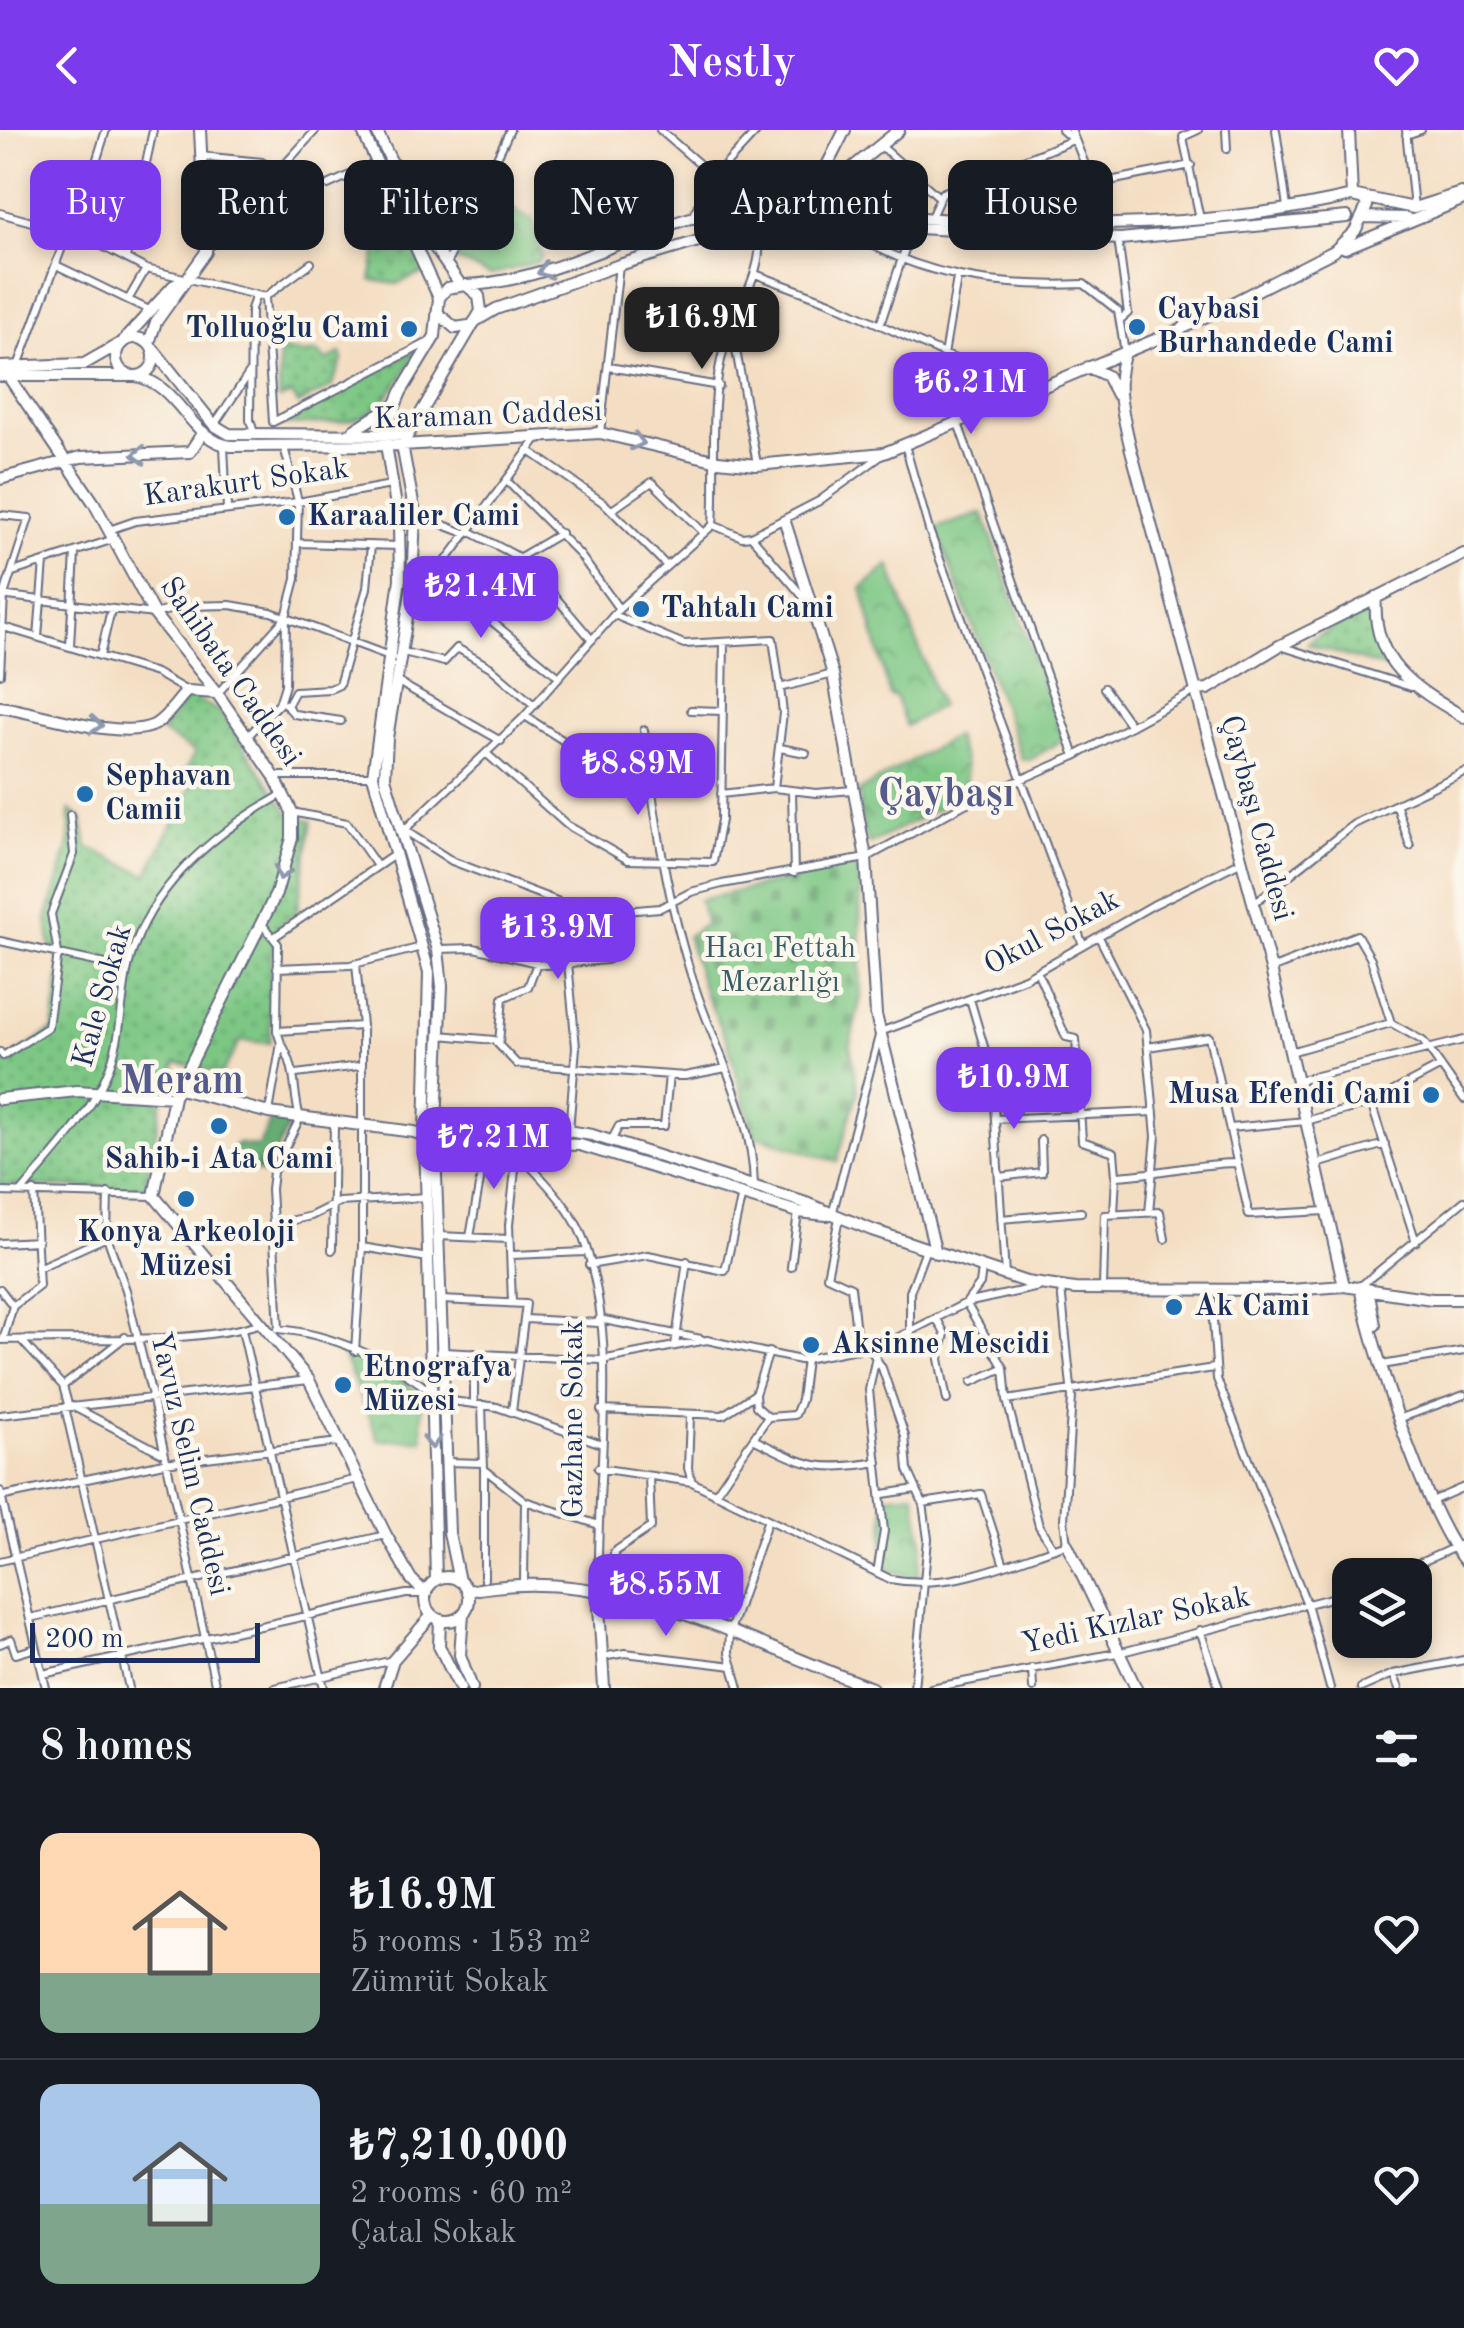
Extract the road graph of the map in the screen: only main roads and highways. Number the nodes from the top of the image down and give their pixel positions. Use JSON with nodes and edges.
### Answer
{"nodes":[{"id":1,"x":200,"y":130,"type":"edge"},
{"id":2,"x":362,"y":130,"type":"edge"},
{"id":3,"x":376,"y":130,"type":"edge"},
{"id":4,"x":845,"y":130,"type":"edge"},
{"id":5,"x":899,"y":130,"type":"edge"},
{"id":6,"x":1349,"y":130,"type":"edge"},
{"id":7,"x":830,"y":160,"type":"edge"},
{"id":8,"x":861,"y":160,"type":"edge"},
{"id":9,"x":1352,"y":196,"type":"junction"},
{"id":10,"x":1464,"y":196,"type":"edge"},
{"id":11,"x":1416,"y":212,"type":"junction"},
{"id":12,"x":1347,"y":217,"type":"junction"},
{"id":13,"x":694,"y":218,"type":"edge"},
{"id":14,"x":928,"y":218,"type":"edge"},
{"id":15,"x":1362,"y":218,"type":"junction"},
{"id":16,"x":928,"y":229,"type":"edge"},
{"id":17,"x":694,"y":242,"type":"edge"},
{"id":18,"x":1334,"y":251,"type":"junction"},
{"id":19,"x":186,"y":280,"type":"junction"},
{"id":20,"x":463,"y":284,"type":"junction"},
{"id":21,"x":439,"y":298,"type":"junction"},
{"id":22,"x":440,"y":315,"type":"junction"},
{"id":23,"x":472,"y":324,"type":"junction"},
{"id":24,"x":122,"y":342,"type":"junction"},
{"id":25,"x":151,"y":346,"type":"junction"},
{"id":26,"x":1125,"y":352,"type":"junction"},
{"id":27,"x":1088,"y":367,"type":"junction"},
{"id":28,"x":3,"y":373,"type":"edge"},
{"id":29,"x":133,"y":376,"type":"junction"},
{"id":30,"x":397,"y":399,"type":"junction"},
{"id":31,"x":1120,"y":400,"type":"junction"},
{"id":32,"x":203,"y":432,"type":"junction"},
{"id":33,"x":346,"y":433,"type":"junction"},
{"id":34,"x":383,"y":438,"type":"junction"},
{"id":35,"x":405,"y":440,"type":"junction"},
{"id":36,"x":64,"y":460,"type":"junction"},
{"id":37,"x":0,"y":479,"type":"edge"},
{"id":38,"x":784,"y":522,"type":"road end"},
{"id":39,"x":1464,"y":554,"type":"edge"},
{"id":40,"x":1376,"y":598,"type":"junction"},
{"id":41,"x":397,"y":654,"type":"junction"},
{"id":42,"x":1196,"y":690,"type":"junction"},
{"id":43,"x":217,"y":694,"type":"junction"},
{"id":44,"x":0,"y":707,"type":"edge"},
{"id":45,"x":1464,"y":717,"type":"edge"},
{"id":46,"x":177,"y":1093,"type":"junction"},
{"id":47,"x":0,"y":1099,"type":"edge"},
{"id":48,"x":432,"y":1135,"type":"junction"},
{"id":49,"x":473,"y":1141,"type":"junction"},
{"id":50,"x":436,"y":1174,"type":"junction"},
{"id":51,"x":836,"y":1217,"type":"junction"},
{"id":52,"x":932,"y":1251,"type":"junction"},
{"id":53,"x":1335,"y":1257,"type":"junction"},
{"id":54,"x":1318,"y":1286,"type":"junction"},
{"id":55,"x":1291,"y":1290,"type":"junction"},
{"id":56,"x":1358,"y":1290,"type":"junction"},
{"id":57,"x":1392,"y":1298,"type":"junction"},
{"id":58,"x":1432,"y":1299,"type":"junction"},
{"id":59,"x":1464,"y":1299,"type":"edge"},
{"id":60,"x":1373,"y":1314,"type":"junction"},
{"id":61,"x":1382,"y":1366,"type":"junction"},
{"id":62,"x":1067,"y":1544,"type":"road end"},
{"id":63,"x":1459,"y":1546,"type":"edge"},
{"id":64,"x":1464,"y":1560,"type":"edge"},
{"id":65,"x":436,"y":1580,"type":"junction"},
{"id":66,"x":460,"y":1580,"type":"junction"},
{"id":67,"x":598,"y":1590,"type":"junction"},
{"id":68,"x":468,"y":1591,"type":"junction"},
{"id":69,"x":426,"y":1594,"type":"junction"},
{"id":70,"x":463,"y":1614,"type":"junction"},
{"id":71,"x":436,"y":1617,"type":"junction"},
{"id":72,"x":866,"y":1687,"type":"edge"},
{"id":73,"x":384,"y":1688,"type":"edge"},
{"id":74,"x":460,"y":1688,"type":"edge"},
{"id":75,"x":472,"y":1688,"type":"edge"},
{"id":76,"x":604,"y":1688,"type":"edge"},
{"id":77,"x":1136,"y":1688,"type":"edge"}],
"edges":[{"from":1,"to":19,"type":"main road"},
{"from":2,"to":21,"type":"main road"},
{"from":3,"to":20,"type":"main road"},
{"from":4,"to":7,"type":"main road"},
{"from":5,"to":8,"type":"main road"},
{"from":6,"to":9,"type":"main road"},
{"from":9,"to":11,"type":"main road"},
{"from":9,"to":12,"type":"main road"},
{"from":9,"to":14,"type":"main road"},
{"from":9,"to":15,"type":"main road"},
{"from":10,"to":11,"type":"main road"},
{"from":11,"to":15,"type":"main road"},
{"from":11,"to":18,"type":"main road"},
{"from":12,"to":15,"type":"main road"},
{"from":12,"to":16,"type":"main road"},
{"from":13,"to":20,"type":"main road","one_way":true},
{"from":15,"to":18,"type":"main road"},
{"from":17,"to":23,"type":"main road"},
{"from":18,"to":26,"type":"main road","name":"Karaman Caddesi"},
{"from":19,"to":24,"type":"main road"},
{"from":19,"to":25,"type":"main road"},
{"from":20,"to":21,"type":"main road"},
{"from":20,"to":23,"type":"main road"},
{"from":21,"to":22,"type":"main road"},
{"from":22,"to":23,"type":"main road"},
{"from":22,"to":30,"type":"main road"},
{"from":23,"to":35,"type":"main road"},
{"from":24,"to":25,"type":"main road"},
{"from":24,"to":28,"type":"main road"},
{"from":24,"to":29,"type":"main road"},
{"from":25,"to":29,"type":"main road"},
{"from":25,"to":33,"type":"main road","name":"Karaman Caddesi"},
{"from":26,"to":27,"type":"main road","name":"Karaman Caddesi"},
{"from":26,"to":31,"type":"main road"},
{"from":27,"to":31,"type":"main road"},
{"from":35,"to":27,"type":"main road","name":"Karaman Caddesi","one_way":true},
{"from":28,"to":29,"type":"main road"},
{"from":28,"to":36,"type":"main road","name":"Sahibata Caddesi"},
{"from":29,"to":32,"type":"main road"},
{"from":30,"to":33,"type":"main road"},
{"from":30,"to":34,"type":"main road"},
{"from":31,"to":42,"type":"main road","name":"Çaybaşı Caddesi"},
{"from":32,"to":34,"type":"main road","name":"Karaman Caddesi"},
{"from":32,"to":36,"type":"main road","one_way":true},
{"from":33,"to":34,"type":"main road","name":"Karaman Caddesi"},
{"from":34,"to":35,"type":"main road","name":"Karaman Caddesi"},
{"from":34,"to":41,"type":"main road"},
{"from":35,"to":41,"type":"main road"},
{"from":36,"to":37,"type":"main road"},
{"from":36,"to":43,"type":"main road","name":"Sahibata Caddesi"},
{"from":38,"to":52,"type":"main road"},
{"from":39,"to":40,"type":"main road"},
{"from":40,"to":42,"type":"main road"},
{"from":40,"to":45,"type":"main road"},
{"from":41,"to":48,"type":"main road"},
{"from":41,"to":48,"type":"main road"},
{"from":42,"to":53,"type":"main road","name":"Çaybaşı Caddesi"},
{"from":44,"to":43,"type":"main road","one_way":true},
{"from":43,"to":46,"type":"main road","name":"Sahibata Caddesi","one_way":true},
{"from":46,"to":47,"type":"main road"},
{"from":46,"to":48,"type":"main road"},
{"from":46,"to":69,"type":"main road","name":"Sahibata Caddesi"},
{"from":48,"to":49,"type":"main road"},
{"from":48,"to":50,"type":"main road"},
{"from":48,"to":51,"type":"main road"},
{"from":48,"to":65,"type":"main road","one_way":true},
{"from":49,"to":50,"type":"main road"},
{"from":49,"to":51,"type":"main road"},
{"from":50,"to":66,"type":"main road"},
{"from":51,"to":52,"type":"main road"},
{"from":52,"to":55,"type":"main road"},
{"from":53,"to":54,"type":"main road"},
{"from":53,"to":56,"type":"main road","name":"Çaybaşı Caddesi"},
{"from":54,"to":55,"type":"main road"},
{"from":54,"to":56,"type":"main road"},
{"from":55,"to":56,"type":"main road"},
{"from":56,"to":57,"type":"main road"},
{"from":56,"to":58,"type":"main road"},
{"from":56,"to":60,"type":"main road"},
{"from":56,"to":61,"type":"main road"},
{"from":57,"to":58,"type":"main road"},
{"from":57,"to":60,"type":"main road"},
{"from":58,"to":59,"type":"main road"},
{"from":60,"to":61,"type":"main road"},
{"from":61,"to":63,"type":"main road"},
{"from":62,"to":77,"type":"main road"},
{"from":63,"to":64,"type":"main road"},
{"from":65,"to":66,"type":"main road"},
{"from":65,"to":69,"type":"main road"},
{"from":66,"to":68,"type":"main road"},
{"from":67,"to":68,"type":"main road"},
{"from":67,"to":72,"type":"main road"},
{"from":67,"to":76,"type":"main road"},
{"from":68,"to":70,"type":"main road"},
{"from":69,"to":71,"type":"main road"},
{"from":70,"to":71,"type":"main road"},
{"from":70,"to":75,"type":"main road"},
{"from":71,"to":73,"type":"main road"},
{"from":71,"to":74,"type":"main road"}]}
